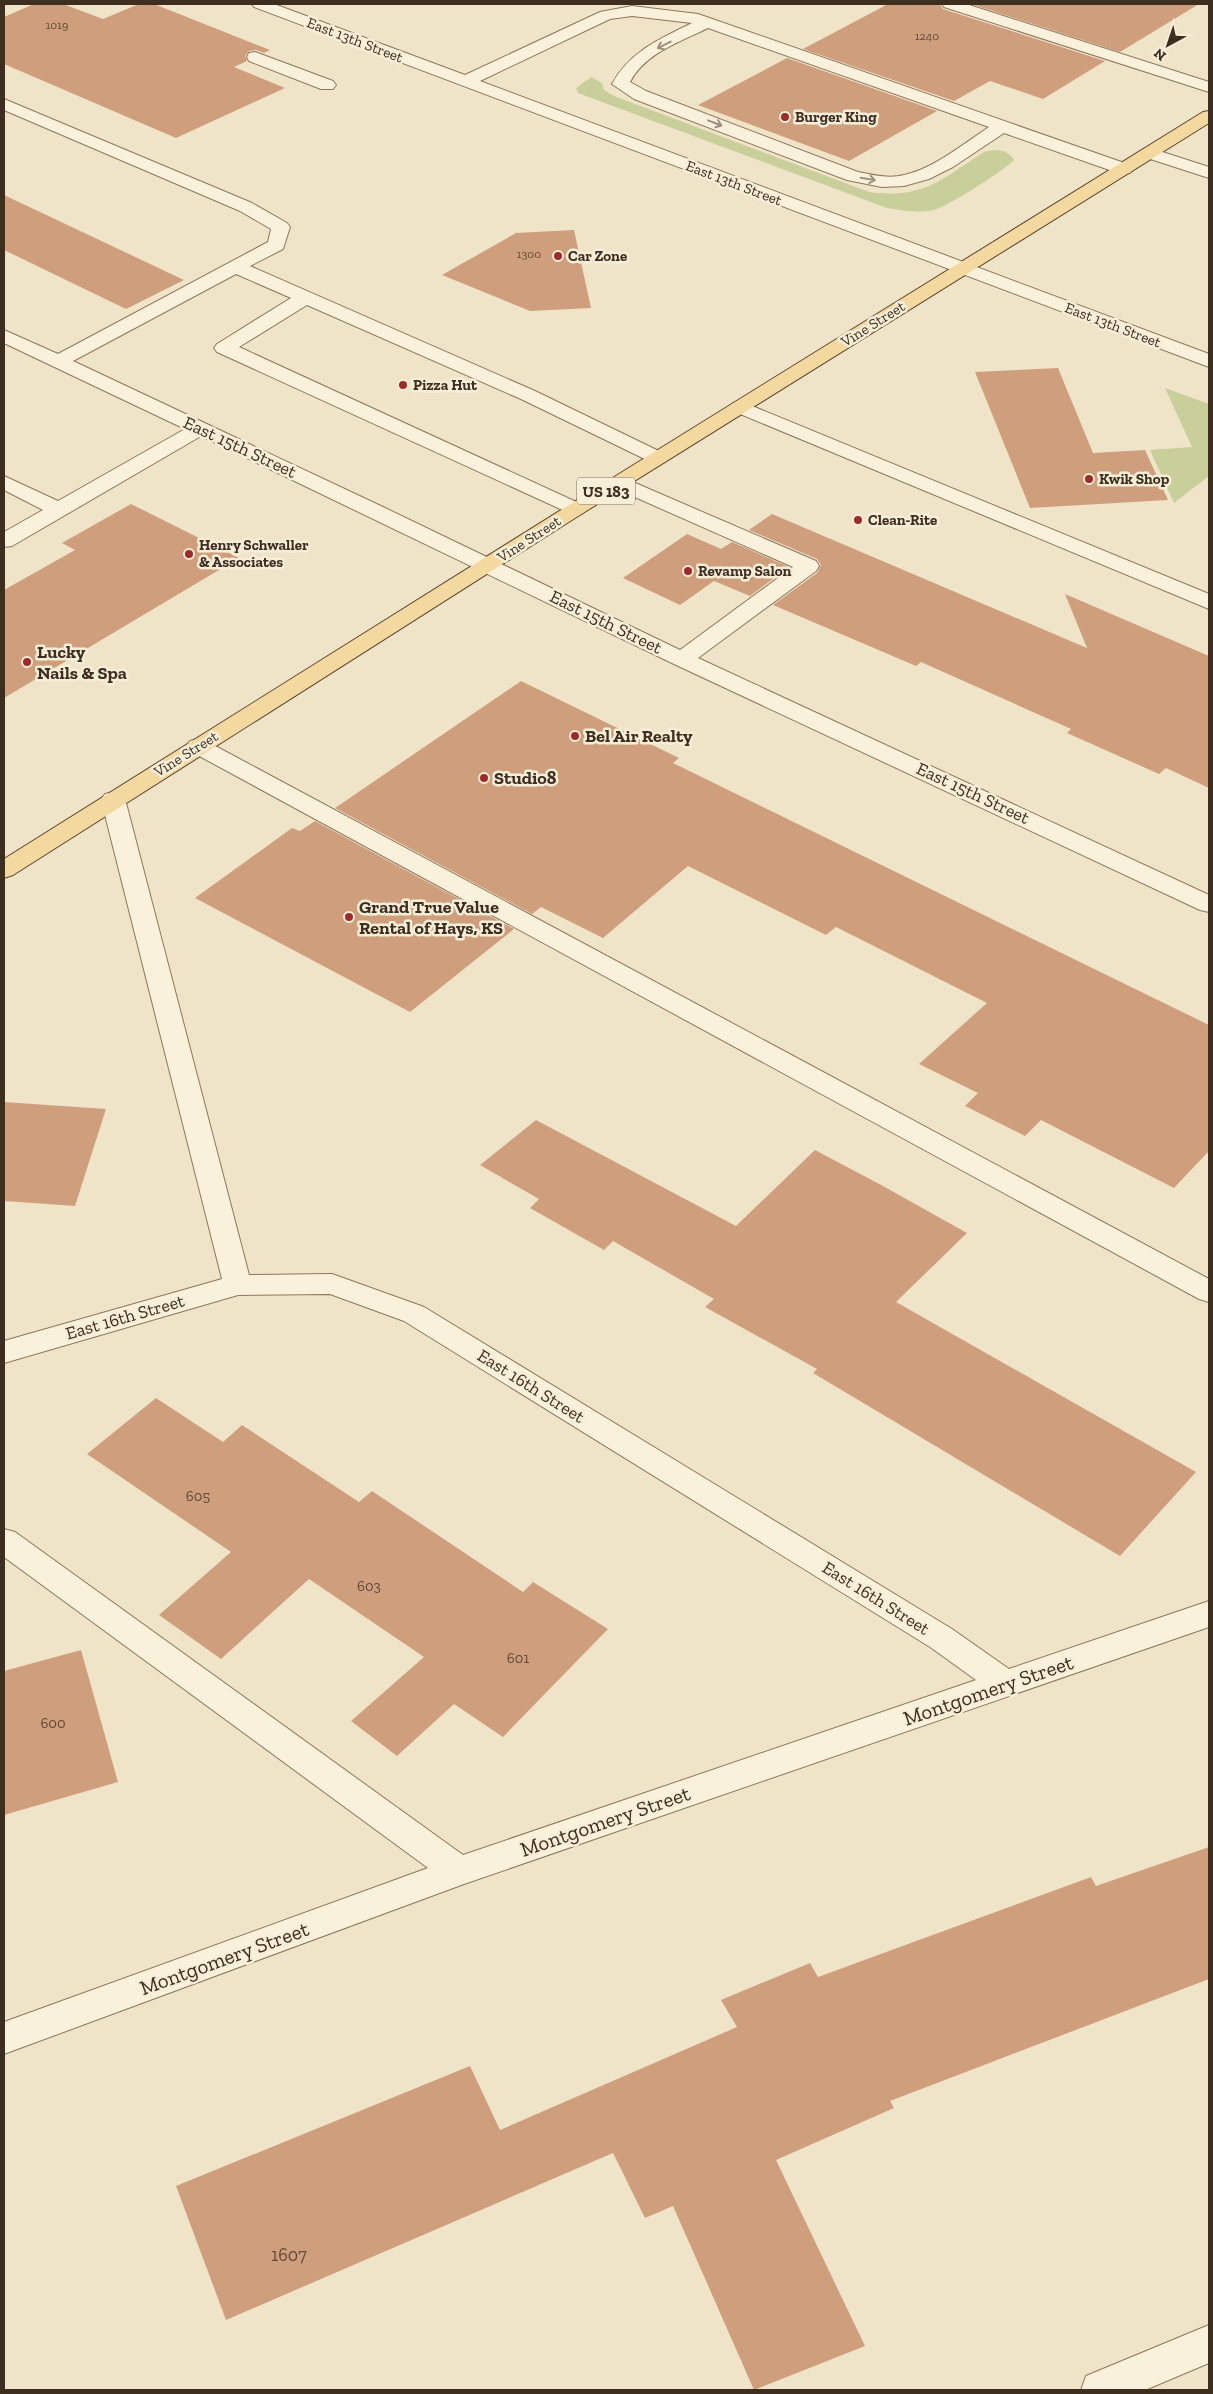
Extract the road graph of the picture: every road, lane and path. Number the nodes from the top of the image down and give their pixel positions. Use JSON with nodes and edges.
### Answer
{"nodes":[{"id":1,"x":260,"y":4,"type":"edge"},
{"id":2,"x":950,"y":4,"type":"edge"},
{"id":3,"x":707,"y":22,"type":"junction"},
{"id":4,"x":255,"y":57,"type":"dead end"},
{"id":5,"x":466,"y":82,"type":"junction"},
{"id":6,"x":327,"y":85,"type":"dead end"},
{"id":7,"x":1209,"y":87,"type":"edge"},
{"id":8,"x":4,"y":104,"type":"edge"},
{"id":9,"x":1209,"y":116,"type":"edge"},
{"id":10,"x":1002,"y":126,"type":"junction"},
{"id":11,"x":1150,"y":153,"type":"junction"},
{"id":12,"x":1124,"y":169,"type":"junction"},
{"id":13,"x":1209,"y":173,"type":"edge"},
{"id":14,"x":236,"y":267,"type":"junction"},
{"id":15,"x":962,"y":268,"type":"junction"},
{"id":16,"x":305,"y":298,"type":"junction"},
{"id":17,"x":4,"y":336,"type":"edge"},
{"id":18,"x":1209,"y":361,"type":"edge"},
{"id":19,"x":57,"y":362,"type":"junction"},
{"id":20,"x":740,"y":407,"type":"junction"},
{"id":21,"x":201,"y":428,"type":"junction"},
{"id":22,"x":658,"y":458,"type":"junction"},
{"id":23,"x":4,"y":482,"type":"edge"},
{"id":24,"x":619,"y":483,"type":"junction"},
{"id":25,"x":58,"y":509,"type":"junction"},
{"id":26,"x":576,"y":509,"type":"junction"},
{"id":27,"x":4,"y":541,"type":"edge"},
{"id":28,"x":489,"y":565,"type":"junction"},
{"id":29,"x":1209,"y":602,"type":"edge"},
{"id":30,"x":682,"y":659,"type":"junction"},
{"id":31,"x":198,"y":746,"type":"junction"},
{"id":32,"x":113,"y":799,"type":"junction"},
{"id":33,"x":4,"y":870,"type":"edge"},
{"id":34,"x":1209,"y":904,"type":"edge"},
{"id":35,"x":238,"y":1286,"type":"junction"},
{"id":36,"x":1209,"y":1292,"type":"edge"},
{"id":37,"x":4,"y":1352,"type":"edge"},
{"id":38,"x":4,"y":1541,"type":"edge"},
{"id":39,"x":1209,"y":1614,"type":"edge"},
{"id":40,"x":1006,"y":1684,"type":"junction"},
{"id":41,"x":460,"y":1871,"type":"junction"},
{"id":42,"x":4,"y":2038,"type":"edge"},
{"id":43,"x":1209,"y":2344,"type":"edge"},
{"id":44,"x":1100,"y":2390,"type":"edge"}],
"edges":[{"from":1,"to":5,"type":"street","name":"East 13th Street"},
{"from":2,"to":7,"type":"street"},
{"from":3,"to":5,"type":"street"},
{"from":3,"to":10,"type":"street"},
{"from":3,"to":10,"type":"street","one_way":true},
{"from":4,"to":6,"type":"street"},
{"from":5,"to":15,"type":"street","name":"East 13th Street"},
{"from":8,"to":14,"type":"street"},
{"from":9,"to":11,"type":"main road","name":"Vine Street","number":"US 183"},
{"from":10,"to":12,"type":"street"},
{"from":11,"to":12,"type":"main road","name":"Vine Street","number":"US 183"},
{"from":11,"to":13,"type":"street"},
{"from":12,"to":15,"type":"main road","name":"Vine Street","number":"US 183"},
{"from":14,"to":16,"type":"street"},
{"from":14,"to":19,"type":"street"},
{"from":15,"to":18,"type":"street","name":"East 13th Street"},
{"from":15,"to":20,"type":"main road","name":"Vine Street","number":"US 183"},
{"from":16,"to":22,"type":"street"},
{"from":16,"to":26,"type":"street"},
{"from":17,"to":19,"type":"street","name":"East 15th Street"},
{"from":19,"to":21,"type":"street","name":"East 15th Street"},
{"from":20,"to":22,"type":"main road","name":"Vine Street","number":"US 183"},
{"from":20,"to":29,"type":"street"},
{"from":21,"to":25,"type":"street"},
{"from":21,"to":28,"type":"street","name":"East 15th Street"},
{"from":22,"to":24,"type":"main road","name":"Vine Street","number":"US 183"},
{"from":23,"to":25,"type":"street"},
{"from":24,"to":26,"type":"main road","name":"Vine Street","number":"US 183"},
{"from":24,"to":30,"type":"street"},
{"from":25,"to":27,"type":"street"},
{"from":26,"to":28,"type":"main road","name":"Vine Street","number":"US 183"},
{"from":28,"to":30,"type":"street","name":"East 15th Street"},
{"from":28,"to":31,"type":"main road","name":"Vine Street","number":"US 183"},
{"from":30,"to":34,"type":"street","name":"East 15th Street"},
{"from":31,"to":32,"type":"main road","name":"Vine Street","number":"US 183"},
{"from":31,"to":36,"type":"street"},
{"from":32,"to":33,"type":"main road","name":"Vine Street","number":"US 183"},
{"from":32,"to":35,"type":"street"},
{"from":35,"to":37,"type":"street","name":"East 16th Street"},
{"from":35,"to":40,"type":"street","name":"East 16th Street"},
{"from":38,"to":41,"type":"street"},
{"from":39,"to":40,"type":"street","name":"Montgomery Street"},
{"from":40,"to":41,"type":"street","name":"Montgomery Street"},
{"from":41,"to":42,"type":"street","name":"Montgomery Street"},
{"from":43,"to":44,"type":"street"}]}
